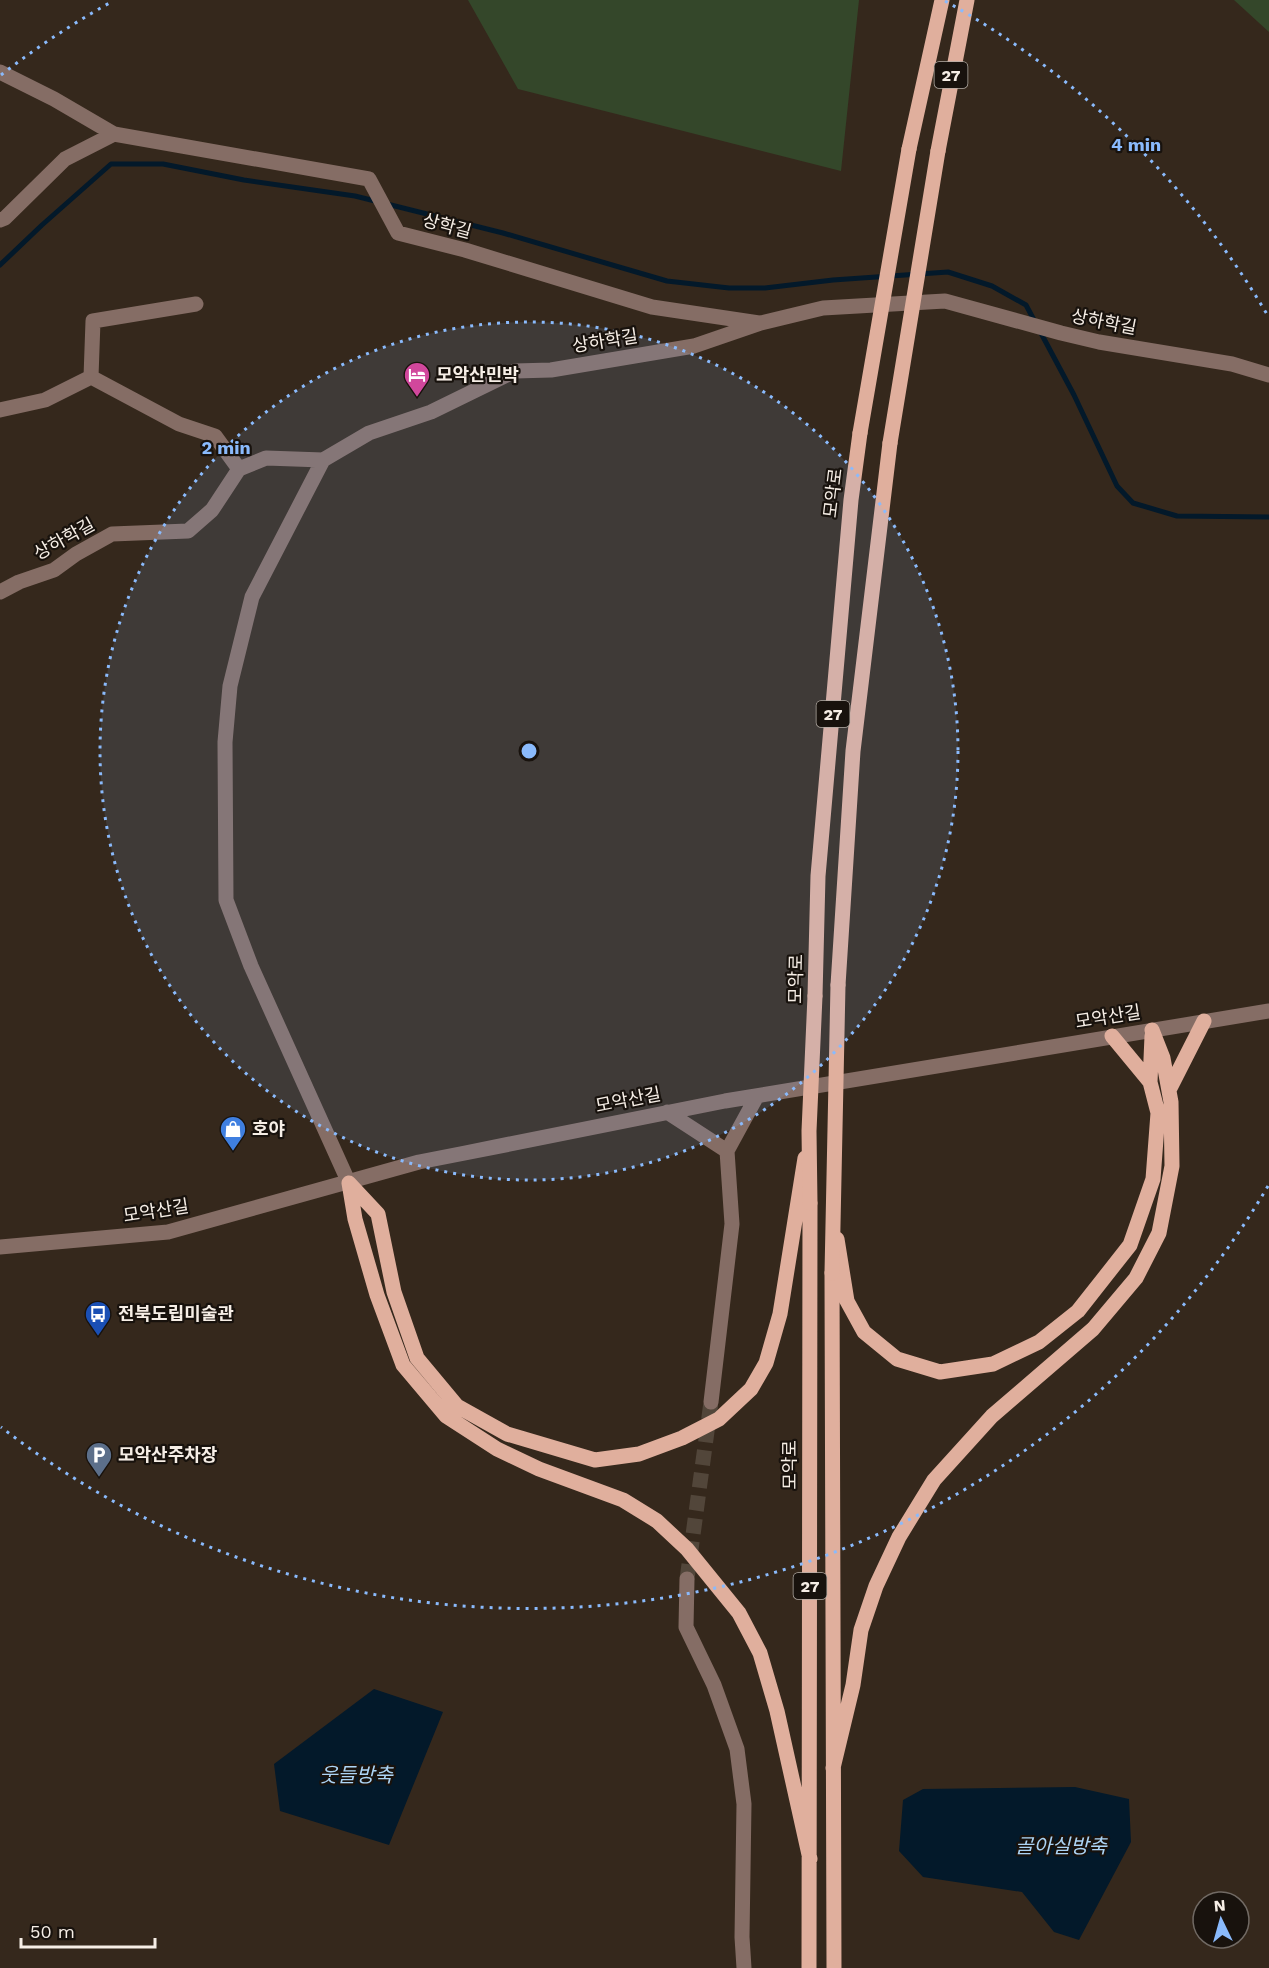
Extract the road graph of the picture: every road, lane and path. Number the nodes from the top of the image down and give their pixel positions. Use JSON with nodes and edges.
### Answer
{"nodes":[{"id":1,"x":942,"y":0,"type":"edge"},
{"id":2,"x":967,"y":0,"type":"edge"},
{"id":3,"x":0,"y":72,"type":"edge"},
{"id":4,"x":114,"y":134,"type":"junction"},
{"id":5,"x":0,"y":220,"type":"edge"},
{"id":6,"x":196,"y":304,"type":"dead end"},
{"id":7,"x":761,"y":323,"type":"junction"},
{"id":8,"x":1269,"y":375,"type":"edge"},
{"id":9,"x":91,"y":377,"type":"junction"},
{"id":10,"x":0,"y":410,"type":"edge"},
{"id":11,"x":323,"y":460,"type":"junction"},
{"id":12,"x":239,"y":469,"type":"junction"},
{"id":13,"x":0,"y":592,"type":"edge"},
{"id":14,"x":1269,"y":1011,"type":"edge"},
{"id":15,"x":1204,"y":1021,"type":"junction"},
{"id":16,"x":1152,"y":1030,"type":"junction"},
{"id":17,"x":1112,"y":1036,"type":"junction"},
{"id":18,"x":1150,"y":1082,"type":"junction"},
{"id":19,"x":1169,"y":1090,"type":"junction"},
{"id":20,"x":757,"y":1096,"type":"junction"},
{"id":21,"x":667,"y":1113,"type":"junction"},
{"id":22,"x":809,"y":1131,"type":"junction"},
{"id":23,"x":727,"y":1151,"type":"junction"},
{"id":24,"x":349,"y":1183,"type":"junction"},
{"id":25,"x":834,"y":1184,"type":"junction"},
{"id":26,"x":0,"y":1248,"type":"edge"},
{"id":27,"x":711,"y":1402,"type":"tunnel mouth"},
{"id":28,"x":687,"y":1579,"type":"tunnel mouth"},
{"id":29,"x":833,"y":1768,"type":"junction"},
{"id":30,"x":810,"y":1859,"type":"junction"},
{"id":31,"x":744,"y":1968,"type":"edge"},
{"id":32,"x":809,"y":1968,"type":"edge"},
{"id":33,"x":834,"y":1968,"type":"edge"}],
"edges":[{"from":1,"to":22,"type":"main road","name":"모악로","number":"27","bridge":true},
{"from":2,"to":25,"type":"main road","number":"27","bridge":true},
{"from":3,"to":4,"type":"street","name":"상학길"},
{"from":4,"to":5,"type":"street"},
{"from":4,"to":7,"type":"street","name":"상학길"},
{"from":6,"to":9,"type":"street"},
{"from":7,"to":8,"type":"street","name":"상하학길"},
{"from":7,"to":11,"type":"street","name":"상하학길"},
{"from":9,"to":10,"type":"street"},
{"from":9,"to":12,"type":"street"},
{"from":11,"to":12,"type":"street"},
{"from":11,"to":24,"type":"street"},
{"from":12,"to":13,"type":"street","name":"상하학길"},
{"from":14,"to":15,"type":"street","name":"모악산길"},
{"from":15,"to":16,"type":"street","name":"모악산길"},
{"from":15,"to":19,"type":"main road"},
{"from":16,"to":17,"type":"street","name":"모악산길"},
{"from":16,"to":18,"type":"main road"},
{"from":16,"to":19,"type":"main road"},
{"from":17,"to":18,"type":"main road"},
{"from":17,"to":20,"type":"street","name":"모악산길"},
{"from":18,"to":25,"type":"main road"},
{"from":19,"to":29,"type":"main road"},
{"from":20,"to":21,"type":"street","name":"모악산길"},
{"from":20,"to":23,"type":"street"},
{"from":21,"to":23,"type":"street"},
{"from":21,"to":24,"type":"street","name":"모악산길"},
{"from":22,"to":24,"type":"main road"},
{"from":22,"to":30,"type":"main road","name":"모악로","number":"27","bridge":true},
{"from":23,"to":27,"type":"street"},
{"from":24,"to":26,"type":"street","name":"모악산길"},
{"from":24,"to":30,"type":"main road"},
{"from":25,"to":29,"type":"main road","number":"27","bridge":true},
{"from":28,"to":31,"type":"street"},
{"from":29,"to":33,"type":"main road","number":"27"},
{"from":30,"to":32,"type":"main road","name":"모악로","number":"27"}]}
